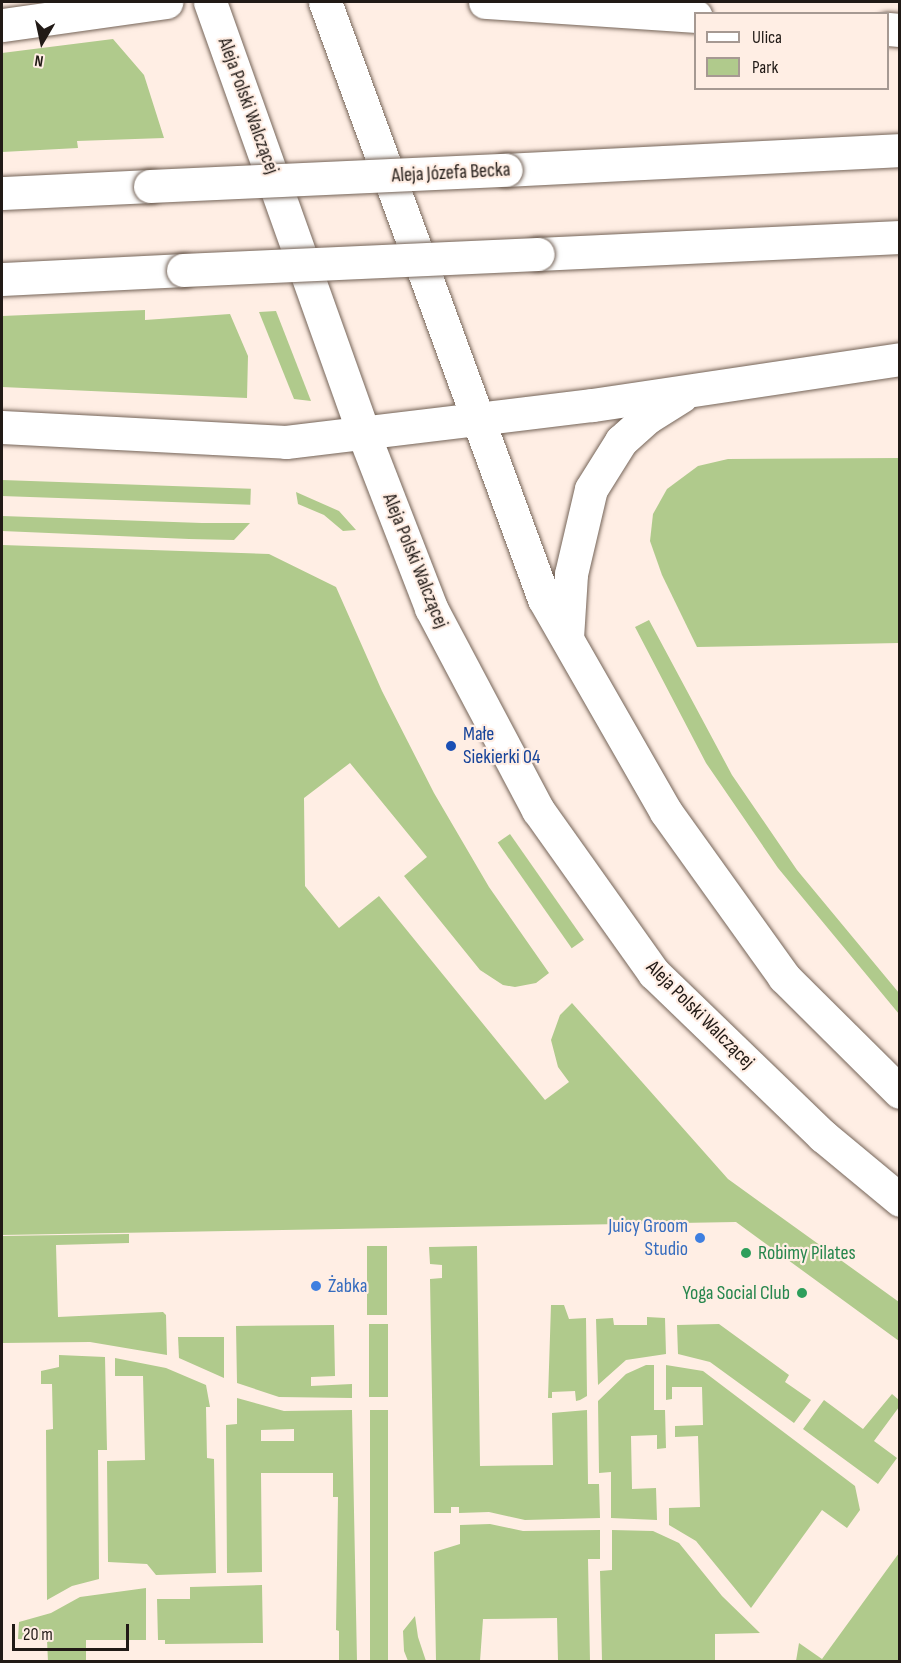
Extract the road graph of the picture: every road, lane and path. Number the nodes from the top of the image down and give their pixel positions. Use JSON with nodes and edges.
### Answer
{"nodes":[{"id":1,"x":48,"y":2,"type":"edge"},
{"id":2,"x":165,"y":2,"type":"edge"},
{"id":3,"x":210,"y":2,"type":"edge"},
{"id":4,"x":326,"y":2,"type":"edge"},
{"id":5,"x":485,"y":2,"type":"edge"},
{"id":6,"x":694,"y":16,"type":"edge"},
{"id":7,"x":2,"y":20,"type":"edge"},
{"id":8,"x":2,"y":25,"type":"edge"},
{"id":9,"x":900,"y":150,"type":"edge"},
{"id":10,"x":2,"y":194,"type":"edge"},
{"id":11,"x":900,"y":237,"type":"edge"},
{"id":12,"x":2,"y":279,"type":"edge"},
{"id":13,"x":900,"y":359,"type":"edge"},
{"id":14,"x":689,"y":390,"type":"junction"},
{"id":15,"x":479,"y":419,"type":"junction"},
{"id":16,"x":2,"y":427,"type":"edge"},
{"id":17,"x":364,"y":435,"type":"junction"},
{"id":18,"x":567,"y":638,"type":"junction"},
{"id":19,"x":900,"y":1092,"type":"edge"},
{"id":20,"x":900,"y":1200,"type":"edge"}],
"edges":[{"from":1,"to":7,"type":"main road"},
{"from":2,"to":8,"type":"main road"},
{"from":3,"to":17,"type":"main road","name":"Aleja Polski Walczącej"},
{"from":4,"to":15,"type":"main road"},
{"from":5,"to":6,"type":"main road"},
{"from":9,"to":10,"type":"main road","name":"Aleja Józefa Becka","bridge":true},
{"from":11,"to":12,"type":"main road","bridge":true},
{"from":13,"to":14,"type":"main road"},
{"from":14,"to":15,"type":"main road"},
{"from":14,"to":18,"type":"main road"},
{"from":15,"to":17,"type":"main road"},
{"from":15,"to":18,"type":"main road"},
{"from":16,"to":17,"type":"main road"},
{"from":17,"to":20,"type":"main road","name":"Aleja Polski Walczącej"},
{"from":18,"to":19,"type":"main road"}]}
